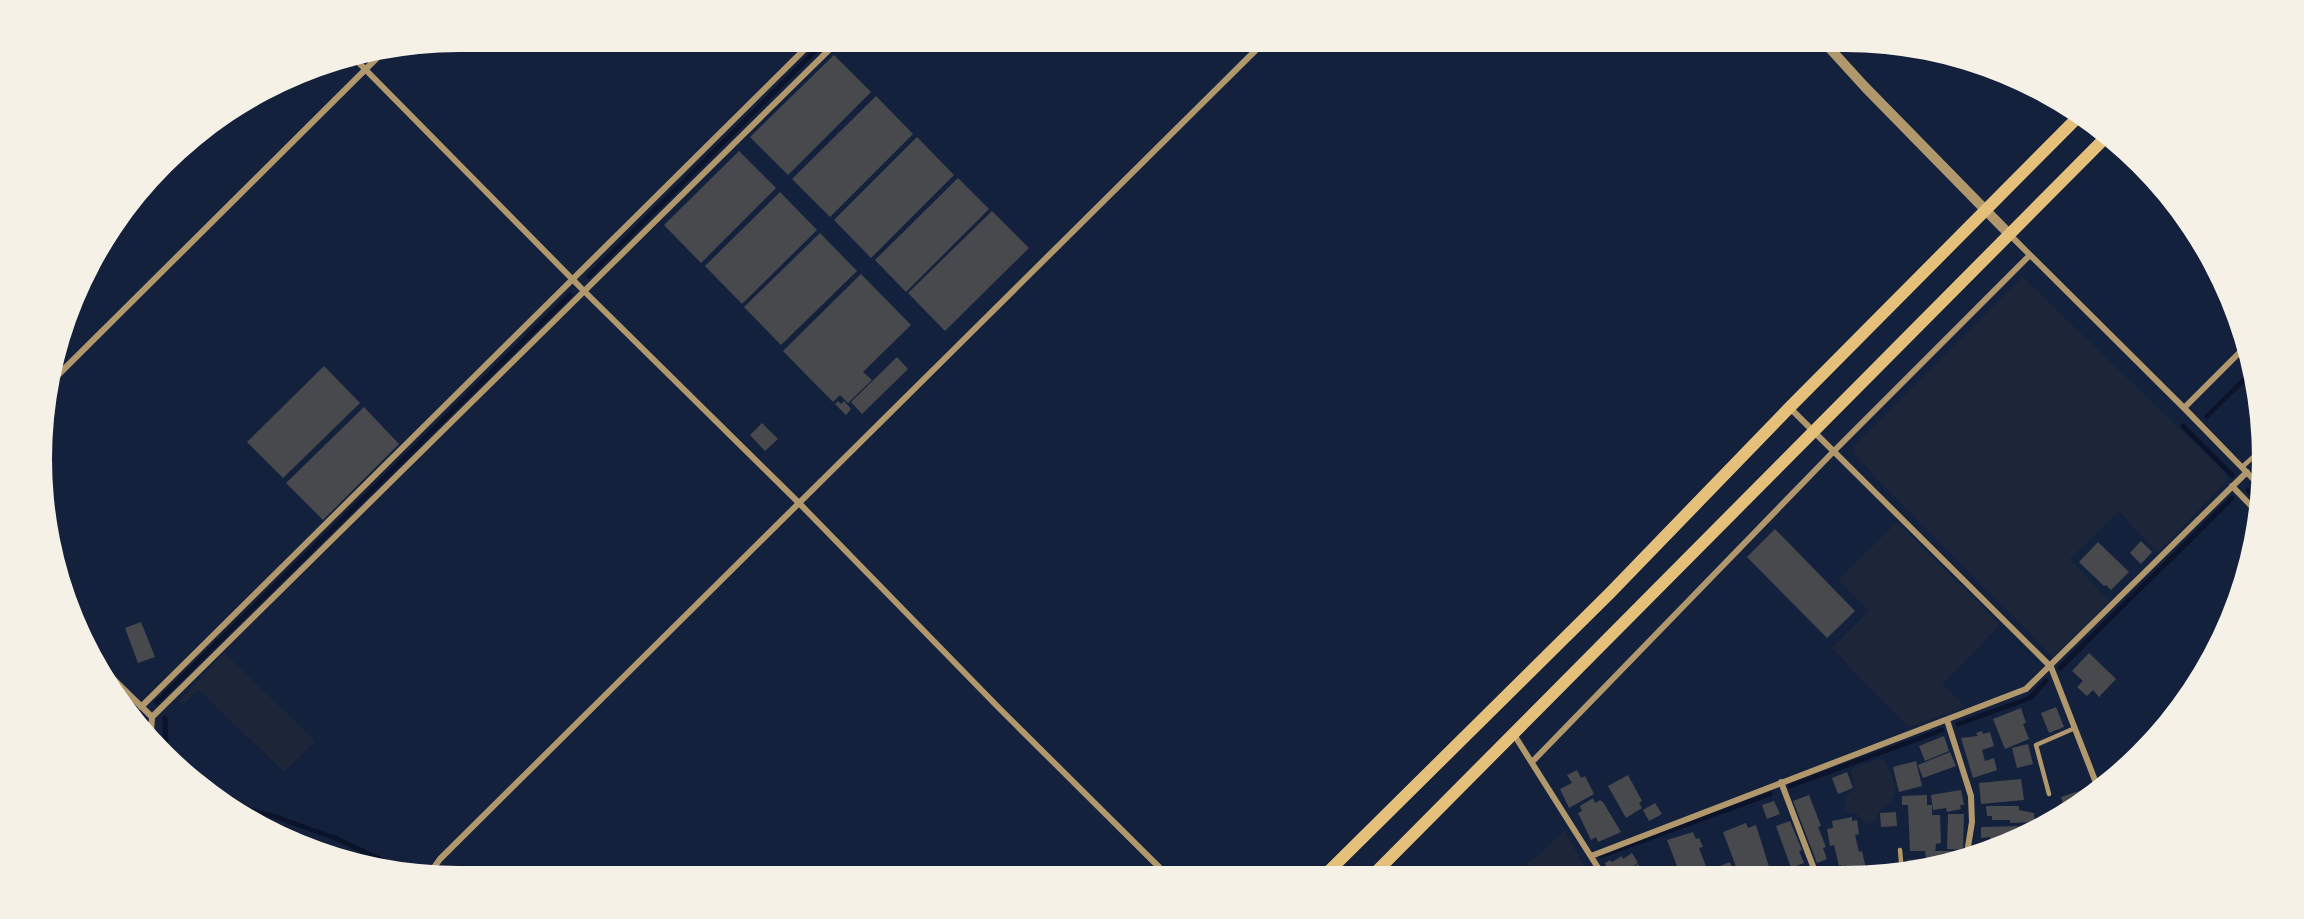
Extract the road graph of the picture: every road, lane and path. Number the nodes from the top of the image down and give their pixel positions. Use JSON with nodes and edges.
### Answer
{"nodes":[{"id":1,"x":802,"y":52,"type":"edge"},
{"id":2,"x":827,"y":52,"type":"edge"},
{"id":3,"x":1254,"y":52,"type":"edge"},
{"id":4,"x":1833,"y":52,"type":"edge"},
{"id":5,"x":374,"y":62,"type":"edge"},
{"id":6,"x":360,"y":65,"type":"edge"},
{"id":7,"x":365,"y":70,"type":"junction"},
{"id":8,"x":2073,"y":122,"type":"edge"},
{"id":9,"x":2100,"y":143,"type":"edge"},
{"id":10,"x":1985,"y":209,"type":"junction"},
{"id":11,"x":2009,"y":234,"type":"junction"},
{"id":12,"x":2030,"y":255,"type":"junction"},
{"id":13,"x":573,"y":279,"type":"junction"},
{"id":14,"x":585,"y":292,"type":"junction"},
{"id":15,"x":2238,"y":354,"type":"edge"},
{"id":16,"x":62,"y":371,"type":"edge"},
{"id":17,"x":1790,"y":407,"type":"junction"},
{"id":18,"x":2184,"y":408,"type":"junction"},
{"id":19,"x":1814,"y":432,"type":"junction"},
{"id":20,"x":1833,"y":452,"type":"junction"},
{"id":21,"x":2252,"y":460,"type":"edge"},
{"id":22,"x":2244,"y":469,"type":"junction"},
{"id":23,"x":2251,"y":477,"type":"edge"},
{"id":24,"x":2232,"y":486,"type":"junction"},
{"id":25,"x":799,"y":503,"type":"junction"},
{"id":26,"x":2249,"y":504,"type":"edge"},
{"id":27,"x":2051,"y":667,"type":"junction"},
{"id":28,"x":121,"y":686,"type":"edge"},
{"id":29,"x":141,"y":707,"type":"junction"},
{"id":30,"x":152,"y":717,"type":"junction"},
{"id":31,"x":1947,"y":720,"type":"junction"},
{"id":32,"x":151,"y":725,"type":"edge"},
{"id":33,"x":2075,"y":728,"type":"junction"},
{"id":34,"x":1513,"y":733,"type":"junction"},
{"id":35,"x":1532,"y":762,"type":"junction"},
{"id":36,"x":2095,"y":780,"type":"edge"},
{"id":37,"x":1781,"y":782,"type":"junction"},
{"id":38,"x":2049,"y":794,"type":"dead end"},
{"id":39,"x":1969,"y":847,"type":"edge"},
{"id":40,"x":1900,"y":850,"type":"dead end"},
{"id":41,"x":1591,"y":856,"type":"junction"},
{"id":42,"x":1901,"y":863,"type":"edge"},
{"id":43,"x":435,"y":866,"type":"edge"},
{"id":44,"x":1158,"y":866,"type":"edge"},
{"id":45,"x":1334,"y":866,"type":"edge"},
{"id":46,"x":1382,"y":866,"type":"edge"},
{"id":47,"x":1597,"y":866,"type":"edge"},
{"id":48,"x":1813,"y":866,"type":"edge"}],
"edges":[{"from":1,"to":13,"type":"street"},
{"from":2,"to":14,"type":"street"},
{"from":3,"to":25,"type":"street"},
{"from":4,"to":10,"type":"street"},
{"from":5,"to":7,"type":"street"},
{"from":6,"to":7,"type":"street"},
{"from":7,"to":13,"type":"street"},
{"from":7,"to":16,"type":"street"},
{"from":8,"to":10,"type":"main road"},
{"from":9,"to":11,"type":"main road"},
{"from":10,"to":11,"type":"street"},
{"from":10,"to":17,"type":"main road"},
{"from":11,"to":12,"type":"street"},
{"from":11,"to":19,"type":"main road"},
{"from":12,"to":18,"type":"street"},
{"from":12,"to":20,"type":"street"},
{"from":13,"to":14,"type":"street"},
{"from":13,"to":29,"type":"street"},
{"from":14,"to":25,"type":"street"},
{"from":14,"to":30,"type":"street"},
{"from":15,"to":18,"type":"street"},
{"from":17,"to":19,"type":"street"},
{"from":17,"to":45,"type":"main road"},
{"from":18,"to":22,"type":"street"},
{"from":19,"to":20,"type":"street"},
{"from":19,"to":34,"type":"main road"},
{"from":20,"to":27,"type":"street"},
{"from":20,"to":35,"type":"street"},
{"from":21,"to":22,"type":"lane"},
{"from":22,"to":23,"type":"street"},
{"from":22,"to":24,"type":"street"},
{"from":24,"to":26,"type":"street"},
{"from":24,"to":27,"type":"street"},
{"from":25,"to":43,"type":"street"},
{"from":25,"to":44,"type":"street"},
{"from":27,"to":31,"type":"street"},
{"from":27,"to":33,"type":"street"},
{"from":28,"to":29,"type":"street"},
{"from":29,"to":30,"type":"street"},
{"from":30,"to":32,"type":"street"},
{"from":31,"to":37,"type":"street"},
{"from":31,"to":39,"type":"street"},
{"from":33,"to":36,"type":"street"},
{"from":33,"to":38,"type":"lane"},
{"from":34,"to":35,"type":"street"},
{"from":34,"to":46,"type":"main road"},
{"from":35,"to":41,"type":"street"},
{"from":37,"to":41,"type":"street"},
{"from":37,"to":48,"type":"street"},
{"from":40,"to":42,"type":"lane"},
{"from":41,"to":47,"type":"street"}]}
